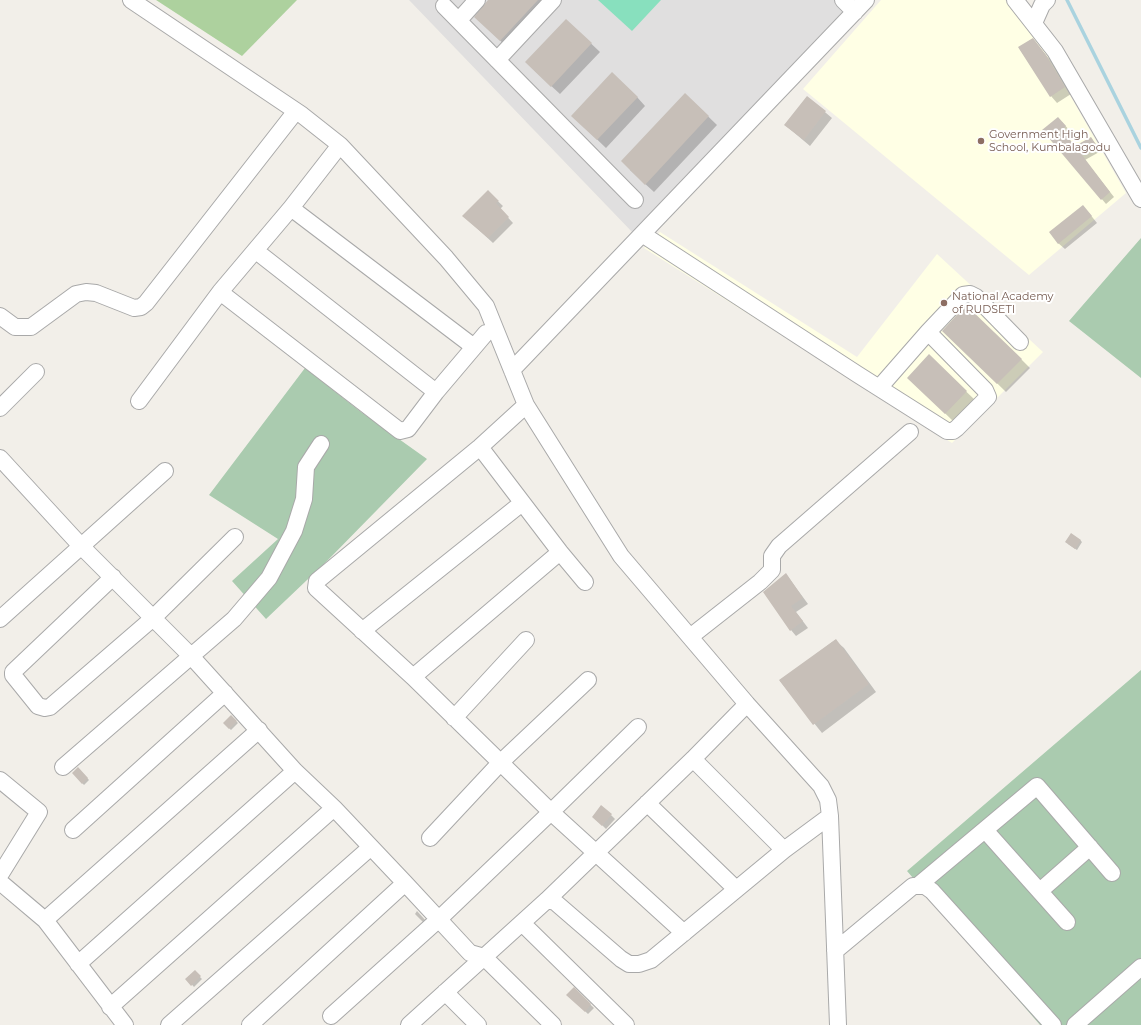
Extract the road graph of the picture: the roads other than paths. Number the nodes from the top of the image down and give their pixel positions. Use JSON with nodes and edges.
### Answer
{"nodes":[{"id":1,"x":132,"y":0,"type":"edge"},
{"id":2,"x":478,"y":0,"type":"edge"},
{"id":3,"x":553,"y":0,"type":"edge"},
{"id":4,"x":843,"y":0,"type":"edge"},
{"id":5,"x":866,"y":0,"type":"edge"},
{"id":6,"x":1015,"y":0,"type":"edge"},
{"id":7,"x":444,"y":2,"type":"edge"},
{"id":8,"x":1044,"y":2,"type":"edge"},
{"id":9,"x":855,"y":12,"type":"junction"},
{"id":10,"x":459,"y":20,"type":"junction"},
{"id":11,"x":1034,"y":23,"type":"junction"},
{"id":12,"x":497,"y":60,"type":"junction"},
{"id":13,"x":296,"y":111,"type":"junction"},
{"id":14,"x":340,"y":145,"type":"junction"},
{"id":15,"x":1141,"y":199,"type":"edge"},
{"id":16,"x":635,"y":200,"type":"dead end"},
{"id":17,"x":291,"y":208,"type":"junction"},
{"id":18,"x":642,"y":234,"type":"junction"},
{"id":19,"x":256,"y":251,"type":"junction"},
{"id":20,"x":220,"y":292,"type":"junction"},
{"id":21,"x":0,"y":316,"type":"edge"},
{"id":22,"x":928,"y":332,"type":"junction"},
{"id":23,"x":486,"y":333,"type":"dead end"},
{"id":24,"x":1020,"y":342,"type":"dead end"},
{"id":25,"x":474,"y":347,"type":"junction"},
{"id":26,"x":512,"y":370,"type":"junction"},
{"id":27,"x":36,"y":372,"type":"dead end"},
{"id":28,"x":879,"y":388,"type":"junction"},
{"id":29,"x":436,"y":392,"type":"junction"},
{"id":30,"x":139,"y":401,"type":"dead end"},
{"id":31,"x":526,"y":405,"type":"junction"},
{"id":32,"x":0,"y":408,"type":"edge"},
{"id":33,"x":910,"y":432,"type":"dead end"},
{"id":34,"x":321,"y":444,"type":"dead end"},
{"id":35,"x":480,"y":447,"type":"junction"},
{"id":36,"x":0,"y":458,"type":"edge"},
{"id":37,"x":165,"y":471,"type":"dead end"},
{"id":38,"x":522,"y":503,"type":"junction"},
{"id":39,"x":235,"y":538,"type":"dead end"},
{"id":40,"x":81,"y":546,"type":"junction"},
{"id":41,"x":560,"y":552,"type":"junction"},
{"id":42,"x":113,"y":577,"type":"junction"},
{"id":43,"x":585,"y":582,"type":"dead end"},
{"id":44,"x":153,"y":618,"type":"junction"},
{"id":45,"x":0,"y":619,"type":"edge"},
{"id":46,"x":362,"y":630,"type":"junction"},
{"id":47,"x":690,"y":637,"type":"junction"},
{"id":48,"x":526,"y":640,"type":"dead end"},
{"id":49,"x":191,"y":656,"type":"junction"},
{"id":50,"x":413,"y":677,"type":"junction"},
{"id":51,"x":588,"y":680,"type":"dead end"},
{"id":52,"x":225,"y":693,"type":"junction"},
{"id":53,"x":747,"y":704,"type":"junction"},
{"id":54,"x":454,"y":718,"type":"junction"},
{"id":55,"x":638,"y":727,"type":"dead end"},
{"id":56,"x":259,"y":730,"type":"junction"},
{"id":57,"x":693,"y":759,"type":"junction"},
{"id":58,"x":501,"y":762,"type":"junction"},
{"id":59,"x":63,"y":767,"type":"dead end"},
{"id":60,"x":296,"y":771,"type":"junction"},
{"id":61,"x":0,"y":780,"type":"edge"},
{"id":62,"x":647,"y":803,"type":"junction"},
{"id":63,"x":334,"y":808,"type":"junction"},
{"id":64,"x":551,"y":812,"type":"junction"},
{"id":65,"x":830,"y":816,"type":"junction"},
{"id":66,"x":73,"y":830,"type":"dead end"},
{"id":67,"x":986,"y":830,"type":"junction"},
{"id":68,"x":430,"y":838,"type":"dead end"},
{"id":69,"x":371,"y":847,"type":"junction"},
{"id":70,"x":1090,"y":847,"type":"junction"},
{"id":71,"x":784,"y":850,"type":"junction"},
{"id":72,"x":596,"y":853,"type":"junction"},
{"id":73,"x":1112,"y":872,"type":"dead end"},
{"id":74,"x":0,"y":875,"type":"edge"},
{"id":75,"x":0,"y":882,"type":"edge"},
{"id":76,"x":406,"y":883,"type":"junction"},
{"id":77,"x":920,"y":884,"type":"junction"},
{"id":78,"x":736,"y":889,"type":"junction"},
{"id":79,"x":1040,"y":891,"type":"junction"},
{"id":80,"x":547,"y":900,"type":"junction"},
{"id":81,"x":45,"y":920,"type":"junction"},
{"id":82,"x":439,"y":920,"type":"junction"},
{"id":83,"x":1067,"y":922,"type":"dead end"},
{"id":84,"x":522,"y":923,"type":"junction"},
{"id":85,"x":684,"y":933,"type":"junction"},
{"id":86,"x":835,"y":951,"type":"junction"},
{"id":87,"x":484,"y":957,"type":"junction"},
{"id":88,"x":78,"y":964,"type":"junction"},
{"id":89,"x":1141,"y":967,"type":"edge"},
{"id":90,"x":445,"y":992,"type":"junction"},
{"id":91,"x":110,"y":1007,"type":"junction"},
{"id":92,"x":331,"y":1016,"type":"dead end"},
{"id":93,"x":125,"y":1025,"type":"edge"},
{"id":94,"x":168,"y":1025,"type":"edge"},
{"id":95,"x":250,"y":1025,"type":"edge"},
{"id":96,"x":409,"y":1025,"type":"edge"},
{"id":97,"x":478,"y":1025,"type":"edge"},
{"id":98,"x":553,"y":1025,"type":"edge"},
{"id":99,"x":626,"y":1025,"type":"edge"},
{"id":100,"x":838,"y":1025,"type":"edge"},
{"id":101,"x":1053,"y":1025,"type":"edge"},
{"id":102,"x":1074,"y":1025,"type":"edge"}],
"edges":[{"from":1,"to":13,"type":"street"},
{"from":2,"to":10,"type":"street"},
{"from":3,"to":12,"type":"street"},
{"from":4,"to":9,"type":"street"},
{"from":5,"to":9,"type":"street"},
{"from":6,"to":11,"type":"street"},
{"from":7,"to":10,"type":"street"},
{"from":8,"to":11,"type":"street"},
{"from":9,"to":18,"type":"street"},
{"from":10,"to":12,"type":"street"},
{"from":11,"to":15,"type":"street"},
{"from":12,"to":16,"type":"street"},
{"from":13,"to":14,"type":"street"},
{"from":13,"to":21,"type":"street"},
{"from":14,"to":17,"type":"street"},
{"from":14,"to":26,"type":"street"},
{"from":17,"to":19,"type":"street"},
{"from":17,"to":25,"type":"street"},
{"from":18,"to":26,"type":"street"},
{"from":18,"to":28,"type":"street"},
{"from":19,"to":20,"type":"street"},
{"from":19,"to":29,"type":"street"},
{"from":20,"to":29,"type":"street"},
{"from":20,"to":30,"type":"street"},
{"from":22,"to":24,"type":"street"},
{"from":22,"to":28,"type":"street"},
{"from":22,"to":28,"type":"street"},
{"from":23,"to":25,"type":"street"},
{"from":25,"to":29,"type":"street"},
{"from":26,"to":31,"type":"street"},
{"from":27,"to":32,"type":"street"},
{"from":31,"to":35,"type":"street"},
{"from":31,"to":47,"type":"street"},
{"from":33,"to":47,"type":"street"},
{"from":34,"to":49,"type":"street"},
{"from":35,"to":38,"type":"street"},
{"from":35,"to":46,"type":"street"},
{"from":36,"to":40,"type":"street"},
{"from":37,"to":40,"type":"street"},
{"from":38,"to":41,"type":"street"},
{"from":38,"to":46,"type":"street"},
{"from":39,"to":44,"type":"street"},
{"from":40,"to":42,"type":"street"},
{"from":40,"to":45,"type":"street"},
{"from":41,"to":43,"type":"street"},
{"from":41,"to":50,"type":"street"},
{"from":42,"to":44,"type":"street"},
{"from":42,"to":44,"type":"street"},
{"from":44,"to":49,"type":"street"},
{"from":46,"to":50,"type":"street"},
{"from":47,"to":53,"type":"street"},
{"from":48,"to":54,"type":"street"},
{"from":49,"to":52,"type":"street"},
{"from":49,"to":59,"type":"street"},
{"from":50,"to":54,"type":"street"},
{"from":51,"to":58,"type":"street"},
{"from":52,"to":56,"type":"street"},
{"from":52,"to":66,"type":"street"},
{"from":53,"to":57,"type":"street"},
{"from":53,"to":65,"type":"street"},
{"from":54,"to":58,"type":"street"},
{"from":55,"to":64,"type":"street"},
{"from":56,"to":60,"type":"street"},
{"from":56,"to":81,"type":"street"},
{"from":57,"to":62,"type":"street"},
{"from":57,"to":71,"type":"street"},
{"from":58,"to":64,"type":"street"},
{"from":58,"to":68,"type":"street"},
{"from":60,"to":63,"type":"street"},
{"from":60,"to":88,"type":"street"},
{"from":61,"to":74,"type":"street"},
{"from":62,"to":72,"type":"street"},
{"from":62,"to":78,"type":"street"},
{"from":63,"to":69,"type":"street"},
{"from":63,"to":91,"type":"street"},
{"from":64,"to":72,"type":"street"},
{"from":64,"to":82,"type":"street"},
{"from":65,"to":71,"type":"street"},
{"from":65,"to":86,"type":"street"},
{"from":67,"to":70,"type":"street"},
{"from":67,"to":77,"type":"street"},
{"from":67,"to":79,"type":"street"},
{"from":69,"to":76,"type":"street"},
{"from":69,"to":94,"type":"street"},
{"from":70,"to":73,"type":"street"},
{"from":70,"to":79,"type":"street"},
{"from":71,"to":78,"type":"street"},
{"from":72,"to":80,"type":"street"},
{"from":72,"to":85,"type":"street"},
{"from":75,"to":81,"type":"street"},
{"from":76,"to":82,"type":"street"},
{"from":76,"to":95,"type":"street"},
{"from":77,"to":86,"type":"street"},
{"from":77,"to":101,"type":"street"},
{"from":78,"to":85,"type":"street"},
{"from":79,"to":83,"type":"street"},
{"from":80,"to":84,"type":"street"},
{"from":80,"to":85,"type":"street"},
{"from":81,"to":88,"type":"street"},
{"from":82,"to":87,"type":"street"},
{"from":82,"to":92,"type":"street"},
{"from":84,"to":87,"type":"street"},
{"from":84,"to":99,"type":"street"},
{"from":86,"to":100,"type":"street"},
{"from":87,"to":90,"type":"street"},
{"from":87,"to":98,"type":"street"},
{"from":88,"to":91,"type":"street"},
{"from":89,"to":102,"type":"street"},
{"from":90,"to":96,"type":"street"},
{"from":90,"to":97,"type":"street"},
{"from":91,"to":93,"type":"street"}]}
